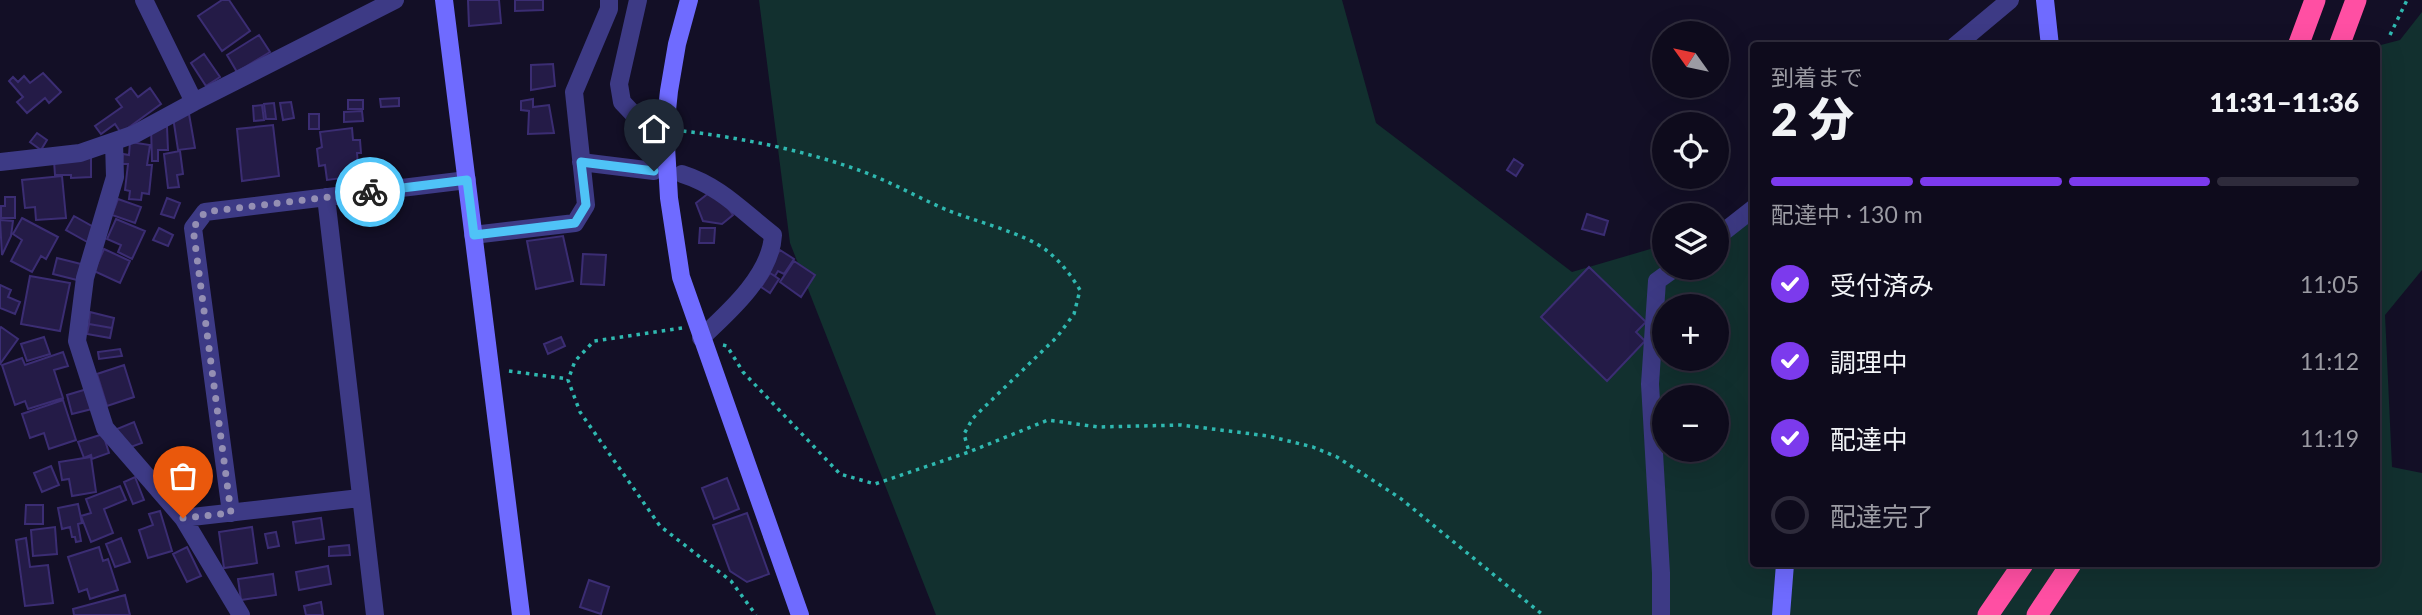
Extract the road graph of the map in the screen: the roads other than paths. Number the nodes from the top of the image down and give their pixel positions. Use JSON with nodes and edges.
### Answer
{"nodes":[{"id":1,"x":144,"y":0,"type":"edge"},
{"id":2,"x":395,"y":0,"type":"edge"},
{"id":3,"x":444,"y":0,"type":"edge"},
{"id":4,"x":609,"y":0,"type":"edge"},
{"id":5,"x":638,"y":0,"type":"edge"},
{"id":6,"x":689,"y":0,"type":"edge"},
{"id":7,"x":2010,"y":0,"type":"edge"},
{"id":8,"x":2045,"y":0,"type":"edge"},
{"id":9,"x":2315,"y":0,"type":"edge"},
{"id":10,"x":2356,"y":0,"type":"edge"},
{"id":11,"x":1960,"y":42,"type":"edge"},
{"id":12,"x":2050,"y":42,"type":"edge"},
{"id":13,"x":2299,"y":42,"type":"edge"},
{"id":14,"x":2340,"y":42,"type":"edge"},
{"id":15,"x":194,"y":102,"type":"junction"},
{"id":16,"x":665,"y":129,"type":"junction"},
{"id":17,"x":114,"y":142,"type":"junction"},
{"id":18,"x":0,"y":162,"type":"edge"},
{"id":19,"x":581,"y":162,"type":"junction"},
{"id":20,"x":654,"y":171,"type":"dead end"},
{"id":21,"x":682,"y":174,"type":"dead end"},
{"id":22,"x":467,"y":180,"type":"junction"},
{"id":23,"x":326,"y":197,"type":"junction"},
{"id":24,"x":1750,"y":211,"type":"edge"},
{"id":25,"x":1729,"y":228,"type":"edge"},
{"id":26,"x":474,"y":235,"type":"junction"},
{"id":27,"x":1658,"y":280,"type":"edge"},
{"id":28,"x":699,"y":332,"type":"junction"},
{"id":29,"x":360,"y":498,"type":"junction"},
{"id":30,"x":231,"y":513,"type":"junction"},
{"id":31,"x":183,"y":518,"type":"junction"},
{"id":32,"x":1785,"y":567,"type":"edge"},
{"id":33,"x":2022,"y":567,"type":"edge"},
{"id":34,"x":2069,"y":567,"type":"edge"},
{"id":35,"x":241,"y":615,"type":"edge"},
{"id":36,"x":375,"y":615,"type":"edge"},
{"id":37,"x":521,"y":615,"type":"edge"},
{"id":38,"x":800,"y":615,"type":"edge"},
{"id":39,"x":1661,"y":615,"type":"edge"},
{"id":40,"x":1782,"y":615,"type":"edge"},
{"id":41,"x":1988,"y":615,"type":"edge"},
{"id":42,"x":2037,"y":615,"type":"edge"}],
"edges":[{"from":1,"to":15,"type":"street"},
{"from":2,"to":15,"type":"street"},
{"from":3,"to":22,"type":"street"},
{"from":4,"to":19,"type":"street"},
{"from":5,"to":16,"type":"street"},
{"from":6,"to":16,"type":"street"},
{"from":7,"to":11,"type":"street"},
{"from":8,"to":12,"type":"street"},
{"from":9,"to":13,"type":"highway"},
{"from":10,"to":14,"type":"highway"},
{"from":15,"to":17,"type":"street"},
{"from":16,"to":28,"type":"street"},
{"from":17,"to":18,"type":"street"},
{"from":17,"to":31,"type":"street"},
{"from":19,"to":20,"type":"street"},
{"from":19,"to":26,"type":"street"},
{"from":21,"to":28,"type":"street"},
{"from":22,"to":23,"type":"street"},
{"from":22,"to":26,"type":"street"},
{"from":23,"to":29,"type":"street"},
{"from":23,"to":30,"type":"street"},
{"from":24,"to":25,"type":"street"},
{"from":26,"to":37,"type":"street"},
{"from":27,"to":39,"type":"street"},
{"from":28,"to":38,"type":"street"},
{"from":29,"to":30,"type":"street"},
{"from":29,"to":36,"type":"street"},
{"from":30,"to":31,"type":"street"},
{"from":31,"to":35,"type":"street"},
{"from":32,"to":40,"type":"street"},
{"from":33,"to":41,"type":"highway"},
{"from":34,"to":42,"type":"highway"}]}
